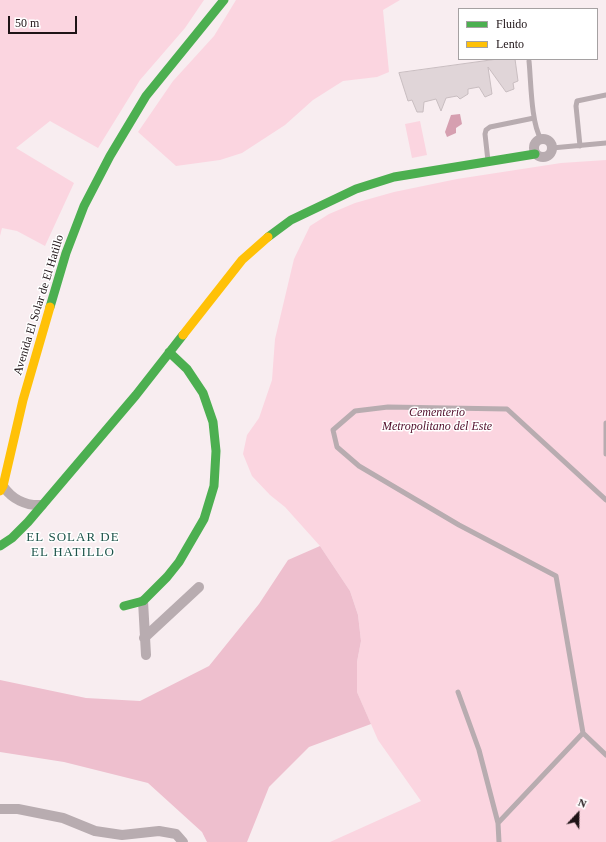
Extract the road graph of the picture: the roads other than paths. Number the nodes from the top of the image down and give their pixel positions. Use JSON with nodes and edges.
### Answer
{"nodes":[{"id":1,"x":224,"y":0,"type":"edge"},
{"id":2,"x":529,"y":60,"type":"dead end"},
{"id":3,"x":606,"y":95,"type":"edge"},
{"id":4,"x":534,"y":118,"type":"junction"},
{"id":5,"x":541,"y":139,"type":"junction"},
{"id":6,"x":606,"y":143,"type":"edge"},
{"id":7,"x":580,"y":146,"type":"junction"},
{"id":8,"x":552,"y":148,"type":"junction"},
{"id":9,"x":535,"y":154,"type":"junction"},
{"id":10,"x":488,"y":162,"type":"junction"},
{"id":11,"x":169,"y":352,"type":"junction"},
{"id":12,"x":606,"y":423,"type":"edge"},
{"id":13,"x":606,"y":454,"type":"edge"},
{"id":14,"x":2,"y":489,"type":"edge"},
{"id":15,"x":606,"y":500,"type":"edge"},
{"id":16,"x":42,"y":505,"type":"junction"},
{"id":17,"x":0,"y":546,"type":"edge"},
{"id":18,"x":199,"y":587,"type":"dead end"},
{"id":19,"x":143,"y":601,"type":"junction"},
{"id":20,"x":124,"y":606,"type":"dead end"},
{"id":21,"x":144,"y":638,"type":"junction"},
{"id":22,"x":146,"y":655,"type":"dead end"},
{"id":23,"x":458,"y":692,"type":"dead end"},
{"id":24,"x":583,"y":733,"type":"junction"},
{"id":25,"x":606,"y":755,"type":"edge"},
{"id":26,"x":0,"y":809,"type":"edge"},
{"id":27,"x":498,"y":823,"type":"junction"},
{"id":28,"x":183,"y":842,"type":"edge"},
{"id":29,"x":499,"y":842,"type":"edge"}],
"edges":[{"from":1,"to":14,"type":"street","name":"Avenida El Solar de El Hatillo"},
{"from":2,"to":4,"type":"lane"},
{"from":3,"to":7,"type":"lane"},
{"from":4,"to":5,"type":"lane"},
{"from":4,"to":10,"type":"lane"},
{"from":5,"to":8,"type":"street"},
{"from":5,"to":9,"type":"street"},
{"from":6,"to":7,"type":"lane"},
{"from":7,"to":8,"type":"lane"},
{"from":8,"to":9,"type":"street"},
{"from":9,"to":10,"type":"street"},
{"from":10,"to":11,"type":"street"},
{"from":11,"to":16,"type":"street"},
{"from":11,"to":19,"type":"street"},
{"from":12,"to":13,"type":"lane"},
{"from":14,"to":16,"type":"street"},
{"from":15,"to":24,"type":"lane"},
{"from":16,"to":17,"type":"street"},
{"from":18,"to":21,"type":"street"},
{"from":19,"to":20,"type":"street"},
{"from":19,"to":21,"type":"street"},
{"from":21,"to":22,"type":"street"},
{"from":23,"to":27,"type":"lane"},
{"from":24,"to":25,"type":"lane"},
{"from":24,"to":27,"type":"lane"},
{"from":26,"to":28,"type":"street"},
{"from":27,"to":29,"type":"lane"}]}
